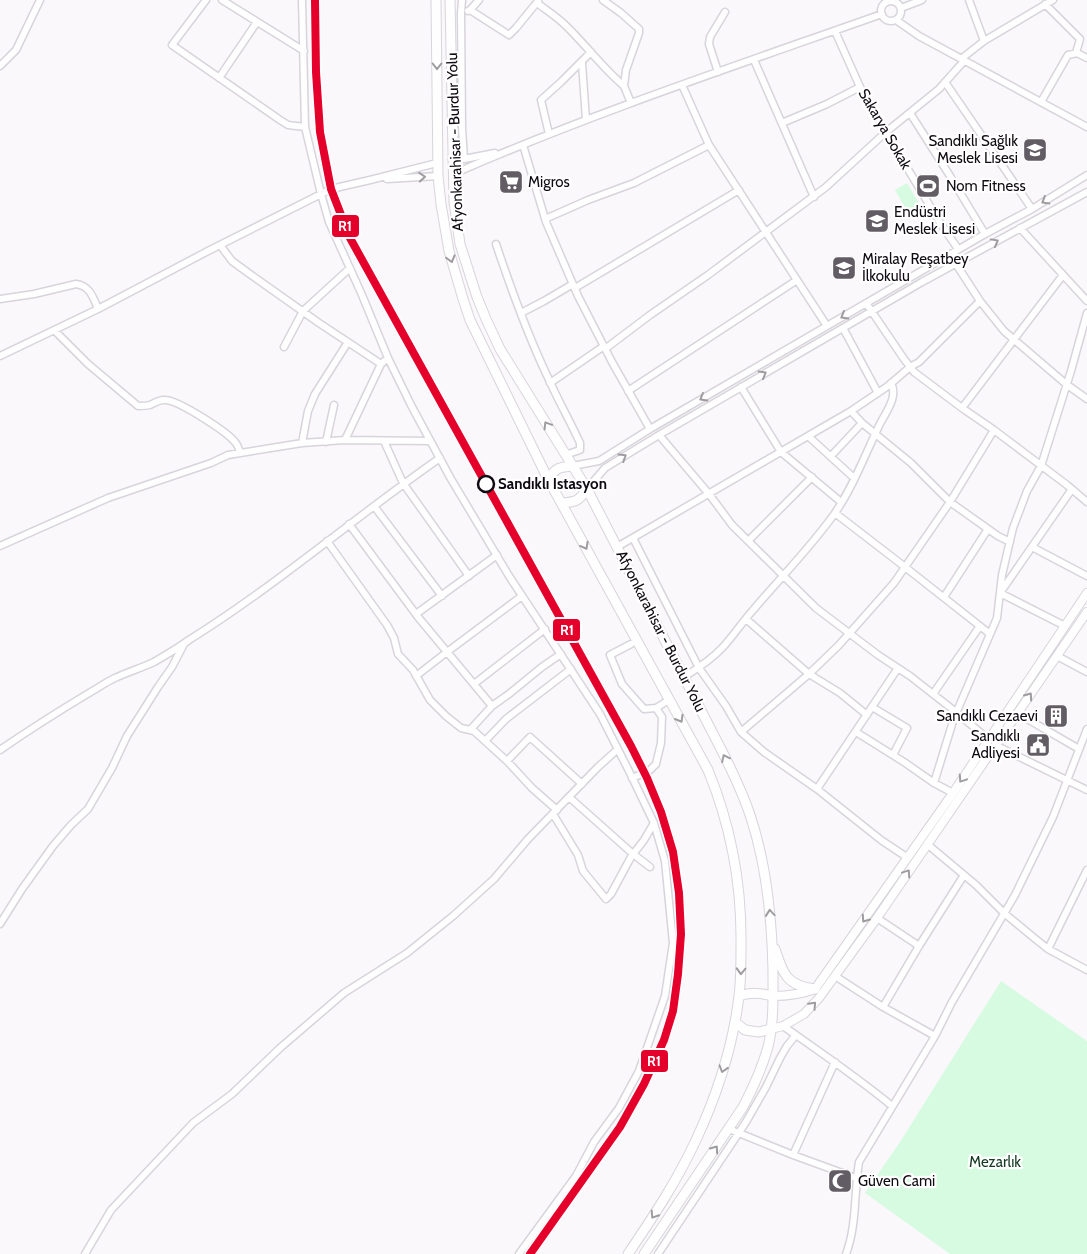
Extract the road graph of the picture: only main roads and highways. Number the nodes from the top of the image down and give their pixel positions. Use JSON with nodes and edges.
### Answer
{"nodes":[{"id":1,"x":436,"y":0,"type":"edge"},
{"id":2,"x":450,"y":0,"type":"edge"},
{"id":3,"x":452,"y":160,"type":"junction"},
{"id":4,"x":437,"y":163,"type":"junction"},
{"id":5,"x":453,"y":174,"type":"junction"},
{"id":6,"x":438,"y":176,"type":"junction"},
{"id":7,"x":572,"y":466,"type":"junction"},
{"id":8,"x":548,"y":479,"type":"junction"},
{"id":9,"x":586,"y":489,"type":"junction"},
{"id":10,"x":562,"y":504,"type":"junction"},
{"id":11,"x":1087,"y":593,"type":"edge"},
{"id":12,"x":1087,"y":612,"type":"edge"},
{"id":13,"x":772,"y":939,"type":"junction"},
{"id":14,"x":815,"y":988,"type":"junction"},
{"id":15,"x":739,"y":996,"type":"junction"},
{"id":16,"x":773,"y":996,"type":"junction"},
{"id":17,"x":735,"y":1022,"type":"junction"},
{"id":18,"x":772,"y":1029,"type":"junction"},
{"id":19,"x":628,"y":1254,"type":"edge"},
{"id":20,"x":644,"y":1254,"type":"edge"}],
"edges":[{"from":1,"to":4,"type":"highway","name":"Afyonkarahisar - Burdur Yolu","one_way":true},
{"from":2,"to":3,"type":"highway","name":"Afyonkarahisar - Burdur Yolu"},
{"from":3,"to":4,"type":"highway"},
{"from":3,"to":5,"type":"highway","name":"Afyonkarahisar - Burdur Yolu"},
{"from":4,"to":6,"type":"highway","name":"Afyonkarahisar - Burdur Yolu"},
{"from":5,"to":6,"type":"highway"},
{"from":7,"to":5,"type":"highway","name":"Afyonkarahisar - Burdur Yolu","one_way":true},
{"from":6,"to":8,"type":"highway","name":"Afyonkarahisar - Burdur Yolu","one_way":true},
{"from":7,"to":8,"type":"highway"},
{"from":7,"to":9,"type":"highway","name":"Afyonkarahisar - Burdur Yolu"},
{"from":8,"to":10,"type":"highway","name":"Afyonkarahisar - Burdur Yolu"},
{"from":9,"to":10,"type":"highway"},
{"from":13,"to":9,"type":"highway","name":"Afyonkarahisar - Burdur Yolu","one_way":true},
{"from":10,"to":15,"type":"highway","name":"Afyonkarahisar - Burdur Yolu","one_way":true},
{"from":11,"to":14,"type":"main road","one_way":true},
{"from":18,"to":12,"type":"main road","one_way":true},
{"from":13,"to":14,"type":"highway"},
{"from":13,"to":16,"type":"highway","name":"Afyonkarahisar - Burdur Yolu"},
{"from":14,"to":16,"type":"main road"},
{"from":15,"to":16,"type":"highway"},
{"from":15,"to":17,"type":"highway","name":"Afyonkarahisar - Burdur Yolu"},
{"from":16,"to":18,"type":"highway","name":"Afyonkarahisar - Burdur Yolu"},
{"from":17,"to":18,"type":"highway"},
{"from":17,"to":19,"type":"highway","name":"Afyonkarahisar - Burdur Yolu","one_way":true},
{"from":20,"to":18,"type":"highway","name":"Afyonkarahisar - Burdur Yolu","one_way":true}]}
